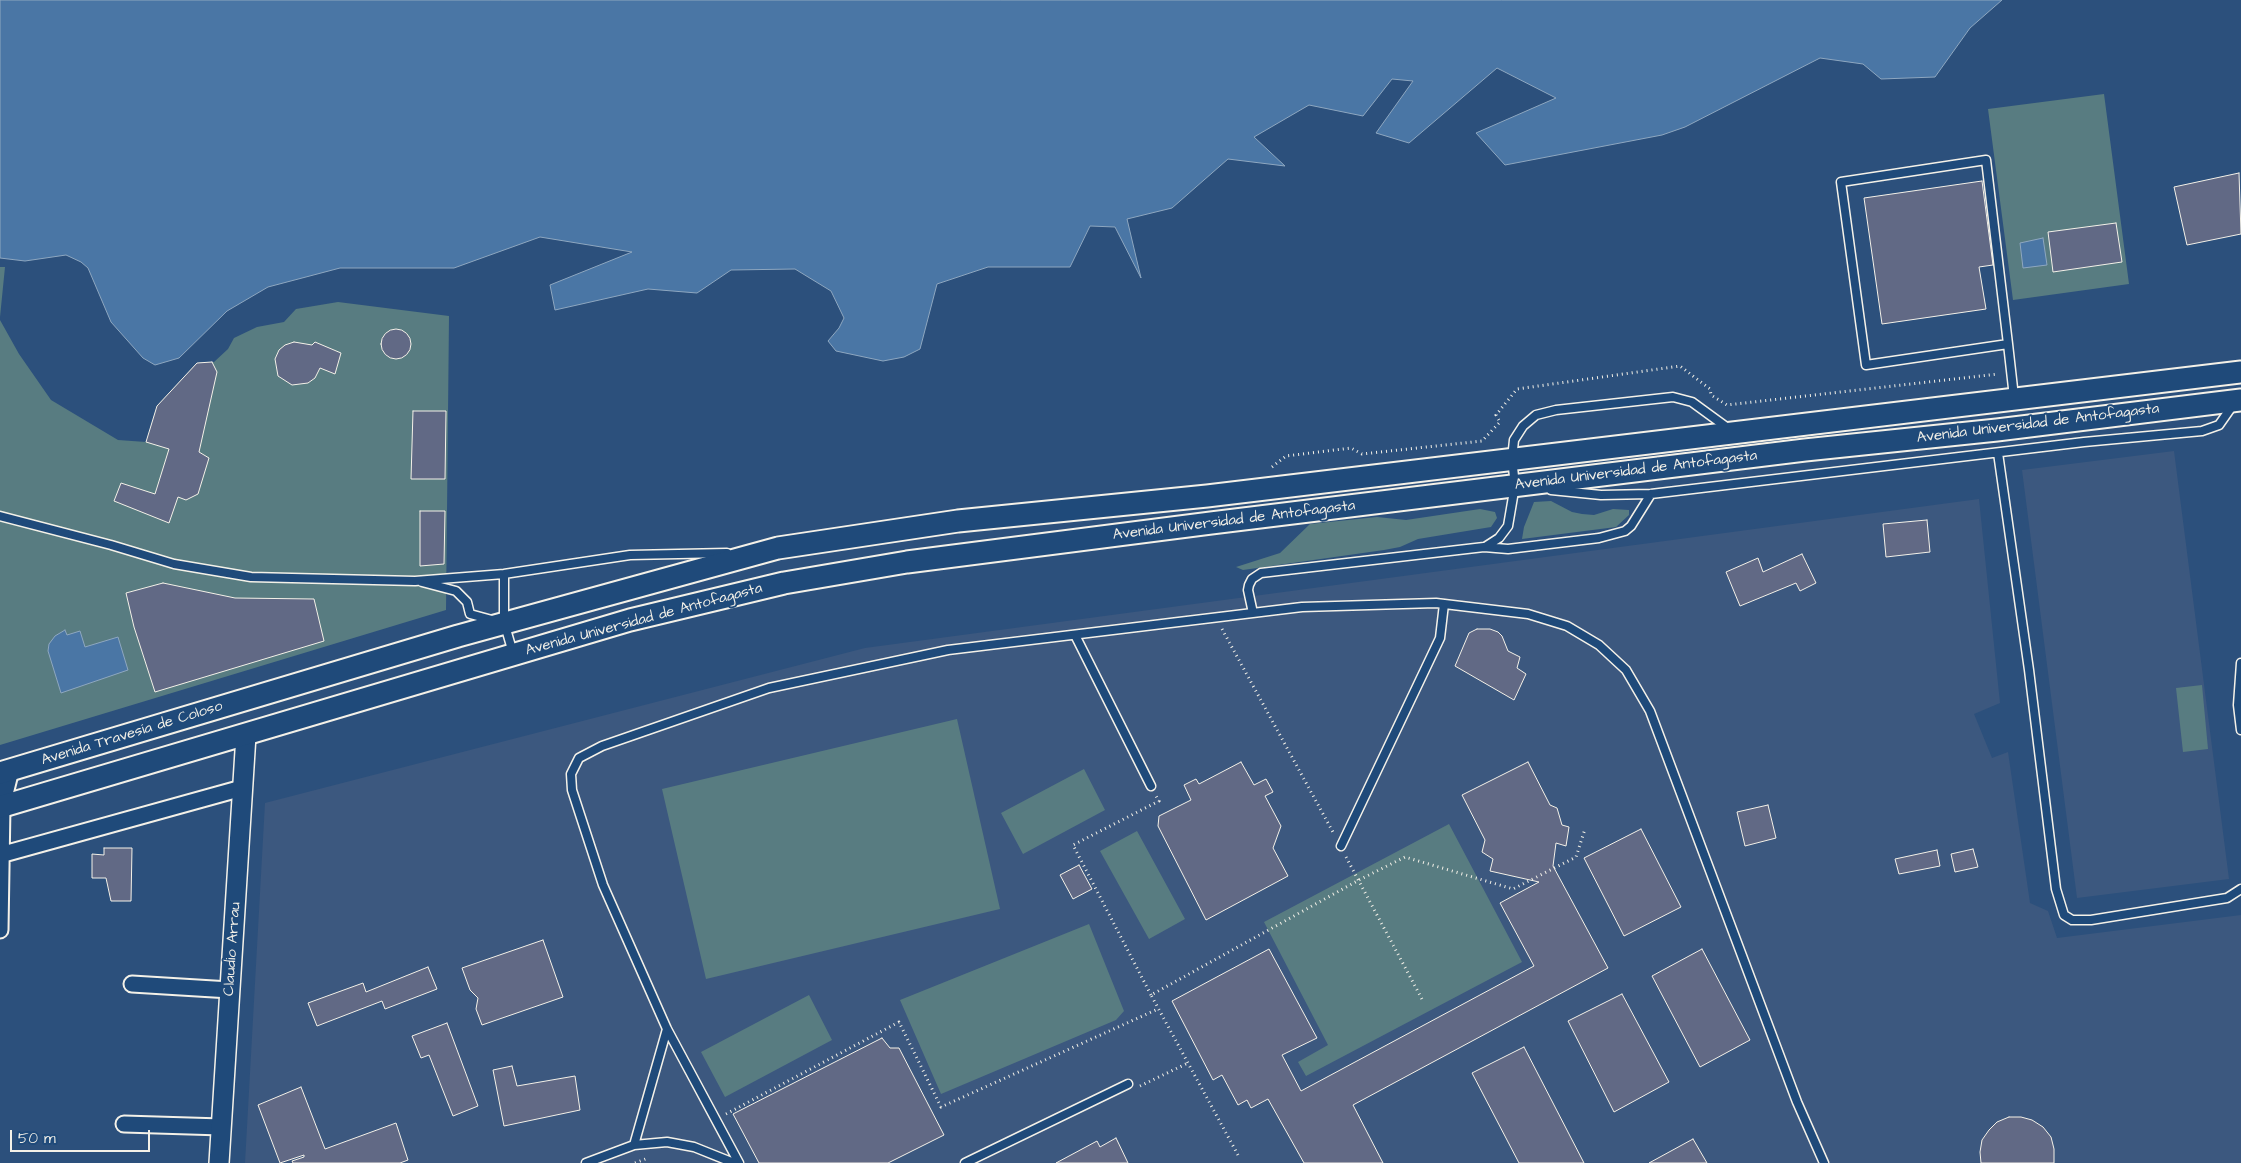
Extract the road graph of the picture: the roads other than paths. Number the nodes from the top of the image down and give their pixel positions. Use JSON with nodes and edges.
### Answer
{"nodes":[{"id":1,"x":2008,"y":344,"type":"junction"},
{"id":2,"x":2241,"y":372,"type":"edge"},
{"id":3,"x":2014,"y":399,"type":"junction"},
{"id":4,"x":2238,"y":400,"type":"edge"},
{"id":5,"x":1733,"y":432,"type":"junction"},
{"id":6,"x":1998,"y":453,"type":"junction"},
{"id":7,"x":1512,"y":459,"type":"junction"},
{"id":8,"x":1515,"y":485,"type":"junction"},
{"id":9,"x":1651,"y":494,"type":"junction"},
{"id":10,"x":0,"y":516,"type":"edge"},
{"id":11,"x":1484,"y":547,"type":"junction"},
{"id":12,"x":754,"y":553,"type":"junction"},
{"id":13,"x":504,"y":574,"type":"junction"},
{"id":14,"x":415,"y":581,"type":"junction"},
{"id":15,"x":1444,"y":604,"type":"junction"},
{"id":16,"x":1253,"y":614,"type":"junction"},
{"id":17,"x":504,"y":622,"type":"junction"},
{"id":18,"x":1075,"y":635,"type":"junction"},
{"id":19,"x":514,"y":656,"type":"junction"},
{"id":20,"x":2241,"y":663,"type":"edge"},
{"id":21,"x":263,"y":695,"type":"joint"},
{"id":22,"x":2241,"y":730,"type":"edge"},
{"id":23,"x":246,"y":735,"type":"junction"},
{"id":24,"x":6,"y":772,"type":"edge"},
{"id":25,"x":1151,"y":786,"type":"road end"},
{"id":26,"x":242,"y":788,"type":"junction"},
{"id":27,"x":1,"y":807,"type":"edge"},
{"id":28,"x":1340,"y":846,"type":"road end"},
{"id":29,"x":1,"y":855,"type":"edge"},
{"id":30,"x":2241,"y":889,"type":"edge"},
{"id":31,"x":0,"y":930,"type":"edge"},
{"id":32,"x":132,"y":984,"type":"dead end"},
{"id":33,"x":230,"y":990,"type":"junction"},
{"id":34,"x":667,"y":1029,"type":"junction"},
{"id":35,"x":1128,"y":1084,"type":"dead end"},
{"id":36,"x":124,"y":1124,"type":"dead end"},
{"id":37,"x":222,"y":1127,"type":"junction"},
{"id":38,"x":634,"y":1145,"type":"junction"},
{"id":39,"x":220,"y":1163,"type":"edge"},
{"id":40,"x":586,"y":1163,"type":"edge"},
{"id":41,"x":734,"y":1163,"type":"edge"},
{"id":42,"x":739,"y":1163,"type":"edge"},
{"id":43,"x":965,"y":1163,"type":"edge"},
{"id":44,"x":1824,"y":1163,"type":"edge"}],
"edges":[{"from":1,"to":1,"type":"lane"},
{"from":1,"to":3,"type":"lane"},
{"from":2,"to":3,"type":"main road","name":"Avenida Universidad de Antofagasta"},
{"from":3,"to":5,"type":"main road","name":"Avenida Universidad de Antofagasta"},
{"from":4,"to":6,"type":"lane"},
{"from":4,"to":8,"type":"main road","name":"Avenida Universidad de Antofagasta"},
{"from":5,"to":7,"type":"main road","name":"Avenida Universidad de Antofagasta"},
{"from":5,"to":7,"type":"lane"},
{"from":6,"to":9,"type":"lane"},
{"from":6,"to":30,"type":"lane"},
{"from":7,"to":8,"type":"lane"},
{"from":7,"to":12,"type":"main road","name":"Avenida Universidad de Antofagasta"},
{"from":8,"to":9,"type":"lane"},
{"from":8,"to":11,"type":"lane"},
{"from":8,"to":19,"type":"main road","name":"Avenida Universidad de Antofagasta"},
{"from":9,"to":11,"type":"lane"},
{"from":10,"to":14,"type":"lane"},
{"from":11,"to":16,"type":"lane"},
{"from":12,"to":13,"type":"lane"},
{"from":12,"to":17,"type":"main road","name":"Avenida Universidad de Antofagasta"},
{"from":13,"to":14,"type":"lane"},
{"from":13,"to":17,"type":"lane"},
{"from":14,"to":17,"type":"lane"},
{"from":15,"to":16,"type":"lane"},
{"from":15,"to":28,"type":"lane"},
{"from":15,"to":44,"type":"lane"},
{"from":16,"to":18,"type":"lane"},
{"from":17,"to":19,"type":"lane"},
{"from":17,"to":21,"type":"main road","name":"Avenida Universidad de Antofagasta"},
{"from":18,"to":25,"type":"lane"},
{"from":18,"to":34,"type":"lane"},
{"from":19,"to":23,"type":"main road","name":"Avenida Universidad de Antofagasta"},
{"from":20,"to":22,"type":"lane"},
{"from":21,"to":24,"type":"main road","name":"Avenida Travesía de Coloso"},
{"from":23,"to":26,"type":"street","name":"Claudio Arrau"},
{"from":23,"to":27,"type":"main road"},
{"from":24,"to":27,"type":"street"},
{"from":26,"to":29,"type":"street"},
{"from":26,"to":33,"type":"street","name":"Claudio Arrau"},
{"from":27,"to":29,"type":"street"},
{"from":29,"to":31,"type":"street"},
{"from":32,"to":33,"type":"street"},
{"from":33,"to":37,"type":"street","name":"Claudio Arrau"},
{"from":34,"to":38,"type":"lane"},
{"from":34,"to":42,"type":"lane"},
{"from":35,"to":43,"type":"lane"},
{"from":36,"to":37,"type":"street"},
{"from":37,"to":39,"type":"street","name":"Claudio Arrau"},
{"from":38,"to":40,"type":"lane"},
{"from":38,"to":41,"type":"lane"}]}
